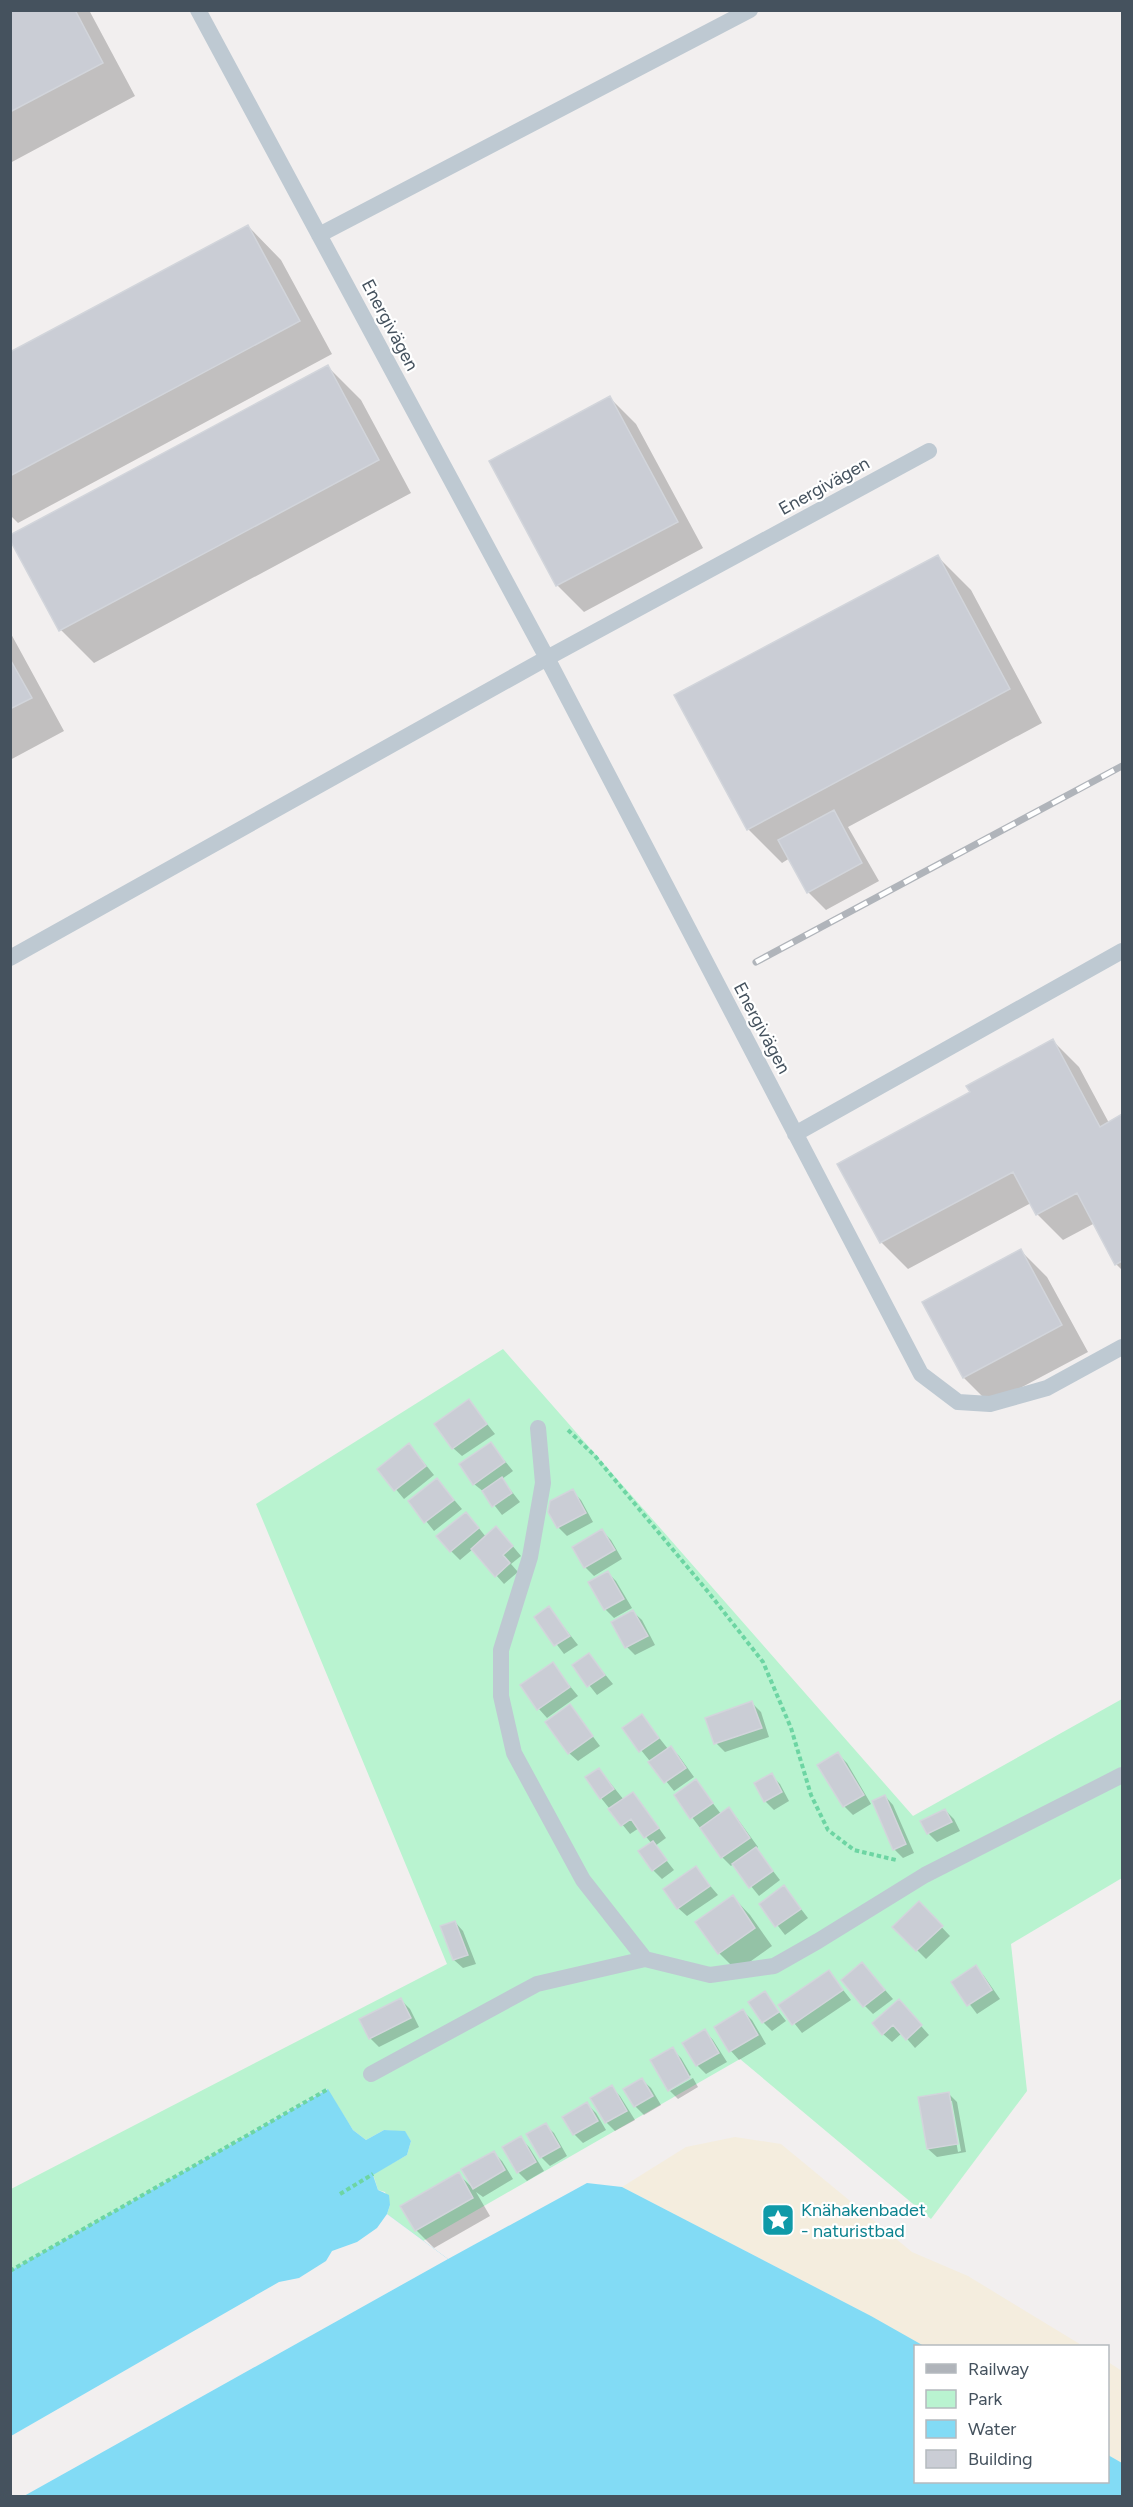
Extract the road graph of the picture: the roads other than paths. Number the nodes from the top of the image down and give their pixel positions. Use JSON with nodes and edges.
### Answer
{"nodes":[{"id":1,"x":198,"y":10,"type":"edge"},
{"id":2,"x":750,"y":10,"type":"edge"},
{"id":3,"x":319,"y":235,"type":"junction"},
{"id":4,"x":929,"y":451,"type":"dead end"},
{"id":5,"x":547,"y":658,"type":"junction"},
{"id":6,"x":1122,"y":951,"type":"edge"},
{"id":7,"x":10,"y":958,"type":"edge"},
{"id":8,"x":795,"y":1134,"type":"junction"},
{"id":9,"x":1122,"y":1347,"type":"edge"},
{"id":10,"x":538,"y":1428,"type":"road end"},
{"id":11,"x":1122,"y":1775,"type":"edge"},
{"id":12,"x":645,"y":1959,"type":"junction"},
{"id":13,"x":371,"y":2074,"type":"dead end"}],
"edges":[{"from":1,"to":3,"type":"lane","name":"Energivägen"},
{"from":2,"to":3,"type":"lane"},
{"from":3,"to":5,"type":"lane","name":"Energivägen"},
{"from":4,"to":5,"type":"lane","name":"Energivägen"},
{"from":5,"to":7,"type":"lane"},
{"from":5,"to":8,"type":"lane","name":"Energivägen"},
{"from":6,"to":8,"type":"lane"},
{"from":8,"to":9,"type":"lane","name":"Energivägen"},
{"from":10,"to":12,"type":"lane"},
{"from":11,"to":12,"type":"lane"},
{"from":12,"to":13,"type":"lane"}]}
